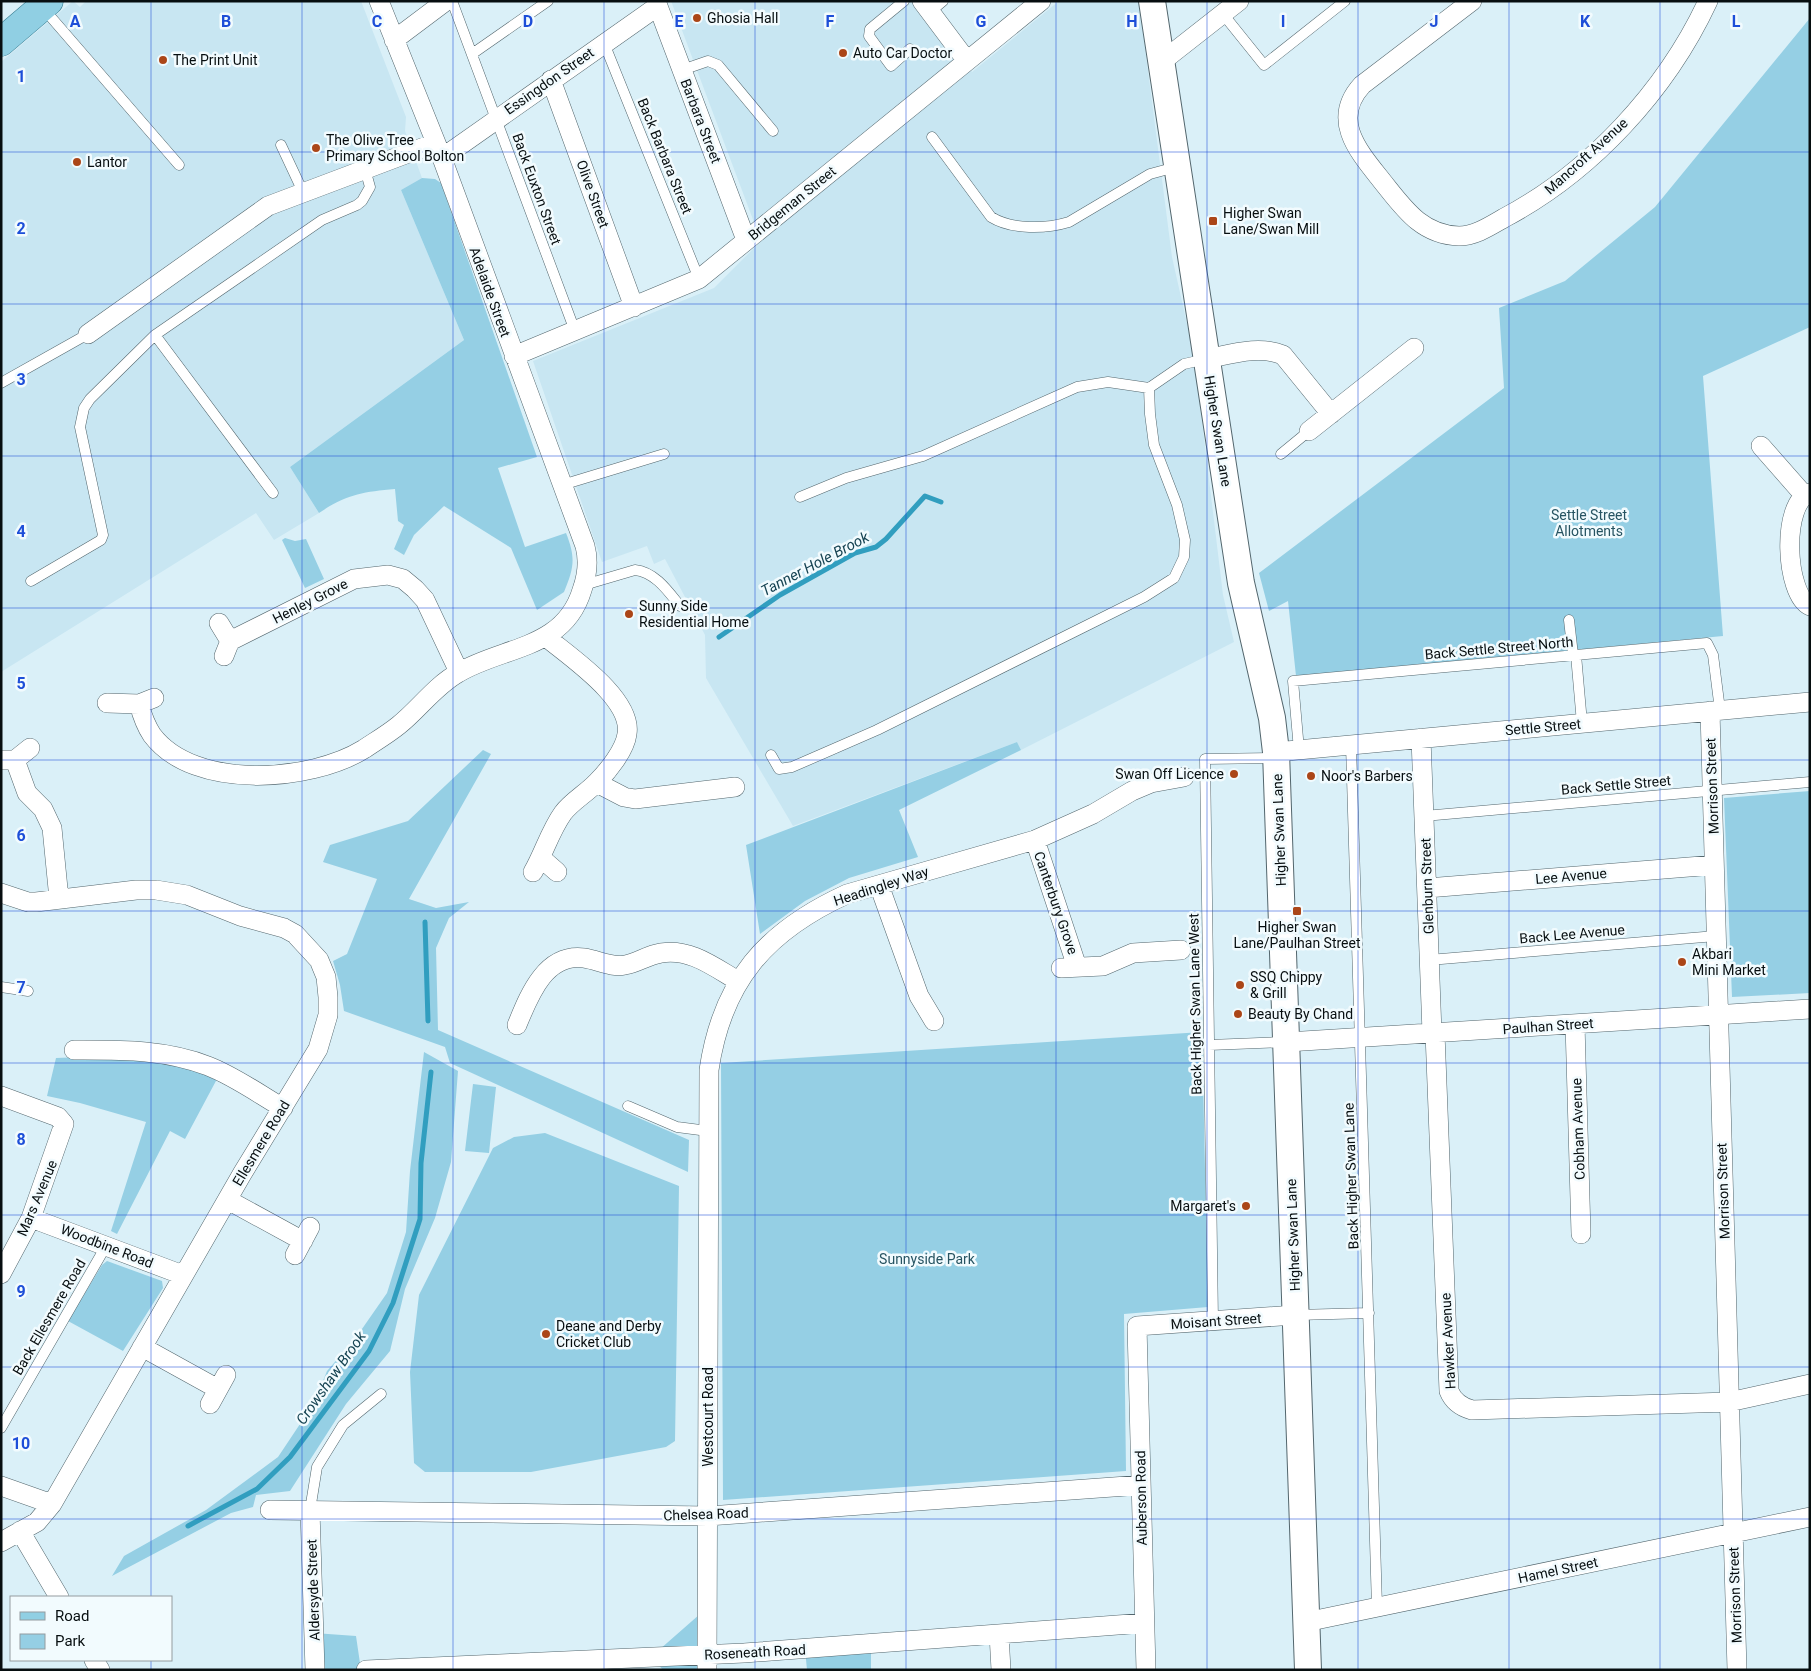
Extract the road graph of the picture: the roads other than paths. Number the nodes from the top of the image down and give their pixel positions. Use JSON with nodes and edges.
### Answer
{"nodes":[{"id":1,"x":379,"y":1,"type":"edge"},
{"id":2,"x":446,"y":1,"type":"edge"},
{"id":3,"x":452,"y":1,"type":"edge"},
{"id":4,"x":548,"y":1,"type":"edge"},
{"id":5,"x":904,"y":1,"type":"edge"},
{"id":6,"x":1041,"y":1,"type":"edge"},
{"id":7,"x":1152,"y":1,"type":"edge"},
{"id":8,"x":1239,"y":1,"type":"edge"},
{"id":9,"x":1345,"y":1,"type":"edge"},
{"id":10,"x":1472,"y":1,"type":"edge"},
{"id":11,"x":1708,"y":1,"type":"edge"},
{"id":12,"x":657,"y":3,"type":"edge"},
{"id":13,"x":46,"y":4,"type":"edge"},
{"id":14,"x":932,"y":5,"type":"edge"},
{"id":15,"x":1223,"y":14,"type":"junction"},
{"id":16,"x":394,"y":40,"type":"junction"},
{"id":17,"x":1,"y":42,"type":"edge"},
{"id":18,"x":604,"y":43,"type":"junction"},
{"id":19,"x":910,"y":49,"type":"dead end"},
{"id":20,"x":472,"y":54,"type":"junction"},
{"id":21,"x":967,"y":61,"type":"junction"},
{"id":22,"x":1160,"y":63,"type":"junction"},
{"id":23,"x":682,"y":70,"type":"junction"},
{"id":24,"x":551,"y":80,"type":"junction"},
{"id":25,"x":496,"y":119,"type":"junction"},
{"id":26,"x":773,"y":131,"type":"dead end"},
{"id":27,"x":932,"y":137,"type":"dead end"},
{"id":28,"x":282,"y":145,"type":"dead end"},
{"id":29,"x":438,"y":150,"type":"junction"},
{"id":30,"x":179,"y":165,"type":"dead end"},
{"id":31,"x":1176,"y":167,"type":"junction"},
{"id":32,"x":365,"y":169,"type":"junction"},
{"id":33,"x":303,"y":192,"type":"junction"},
{"id":34,"x":746,"y":240,"type":"junction"},
{"id":35,"x":699,"y":278,"type":"junction"},
{"id":36,"x":634,"y":307,"type":"junction"},
{"id":37,"x":575,"y":331,"type":"junction"},
{"id":38,"x":88,"y":334,"type":"joint"},
{"id":39,"x":155,"y":335,"type":"junction"},
{"id":40,"x":1414,"y":348,"type":"dead end"},
{"id":41,"x":514,"y":356,"type":"junction"},
{"id":42,"x":1207,"y":359,"type":"junction"},
{"id":43,"x":1,"y":383,"type":"edge"},
{"id":44,"x":1149,"y":388,"type":"junction"},
{"id":45,"x":1331,"y":414,"type":"junction"},
{"id":46,"x":1309,"y":431,"type":"joint"},
{"id":47,"x":1761,"y":446,"type":"dead end"},
{"id":48,"x":664,"y":454,"type":"dead end"},
{"id":49,"x":1280,"y":454,"type":"dead end"},
{"id":50,"x":562,"y":485,"type":"junction"},
{"id":51,"x":273,"y":493,"type":"dead end"},
{"id":52,"x":1807,"y":494,"type":"edge"},
{"id":53,"x":800,"y":497,"type":"dead end"},
{"id":54,"x":31,"y":581,"type":"dead end"},
{"id":55,"x":584,"y":585,"type":"junction"},
{"id":56,"x":680,"y":606,"type":"dead end"},
{"id":57,"x":1810,"y":606,"type":"edge"},
{"id":58,"x":1570,"y":620,"type":"dead end"},
{"id":59,"x":219,"y":623,"type":"dead end"},
{"id":60,"x":546,"y":637,"type":"junction"},
{"id":61,"x":1574,"y":655,"type":"junction"},
{"id":62,"x":459,"y":672,"type":"junction"},
{"id":63,"x":1810,"y":702,"type":"edge"},
{"id":64,"x":107,"y":703,"type":"dead end"},
{"id":65,"x":1715,"y":711,"type":"junction"},
{"id":66,"x":1582,"y":723,"type":"junction"},
{"id":67,"x":1421,"y":738,"type":"junction"},
{"id":68,"x":1351,"y":745,"type":"junction"},
{"id":69,"x":30,"y":748,"type":"dead end"},
{"id":70,"x":1284,"y":753,"type":"junction"},
{"id":71,"x":771,"y":755,"type":"dead end"},
{"id":72,"x":8,"y":760,"type":"edge"},
{"id":73,"x":1184,"y":777,"type":"dead end"},
{"id":74,"x":1810,"y":782,"type":"edge"},
{"id":75,"x":597,"y":783,"type":"junction"},
{"id":76,"x":735,"y":787,"type":"dead end"},
{"id":77,"x":1712,"y":790,"type":"junction"},
{"id":78,"x":1424,"y":816,"type":"junction"},
{"id":79,"x":1035,"y":840,"type":"junction"},
{"id":80,"x":1714,"y":865,"type":"junction"},
{"id":81,"x":557,"y":872,"type":"dead end"},
{"id":82,"x":879,"y":885,"type":"junction"},
{"id":83,"x":1427,"y":888,"type":"junction"},
{"id":84,"x":1,"y":893,"type":"edge"},
{"id":85,"x":59,"y":899,"type":"junction"},
{"id":86,"x":1716,"y":936,"type":"junction"},
{"id":87,"x":1182,"y":950,"type":"dead end"},
{"id":88,"x":1429,"y":960,"type":"junction"},
{"id":89,"x":738,"y":981,"type":"junction"},
{"id":90,"x":1,"y":987,"type":"edge"},
{"id":91,"x":28,"y":991,"type":"dead end"},
{"id":92,"x":1810,"y":1009,"type":"edge"},
{"id":93,"x":1718,"y":1014,"type":"junction"},
{"id":94,"x":934,"y":1022,"type":"dead end"},
{"id":95,"x":1575,"y":1024,"type":"junction"},
{"id":96,"x":517,"y":1025,"type":"dead end"},
{"id":97,"x":1434,"y":1033,"type":"junction"},
{"id":98,"x":1360,"y":1038,"type":"junction"},
{"id":99,"x":1287,"y":1042,"type":"junction"},
{"id":100,"x":1209,"y":1045,"type":"junction"},
{"id":101,"x":74,"y":1050,"type":"dead end"},
{"id":102,"x":1,"y":1096,"type":"edge"},
{"id":103,"x":628,"y":1106,"type":"dead end"},
{"id":104,"x":282,"y":1108,"type":"junction"},
{"id":105,"x":708,"y":1131,"type":"junction"},
{"id":106,"x":708,"y":1165,"type":"joint"},
{"id":107,"x":228,"y":1200,"type":"junction"},
{"id":108,"x":31,"y":1218,"type":"junction"},
{"id":109,"x":1581,"y":1234,"type":"dead end"},
{"id":110,"x":303,"y":1241,"type":"dead end"},
{"id":111,"x":106,"y":1246,"type":"junction"},
{"id":112,"x":7,"y":1248,"type":"edge"},
{"id":113,"x":1,"y":1274,"type":"edge"},
{"id":114,"x":184,"y":1275,"type":"junction"},
{"id":115,"x":1369,"y":1312,"type":"junction"},
{"id":116,"x":1295,"y":1315,"type":"junction"},
{"id":117,"x":1213,"y":1321,"type":"junction"},
{"id":118,"x":1137,"y":1326,"type":"joint"},
{"id":119,"x":142,"y":1347,"type":"junction"},
{"id":120,"x":1810,"y":1384,"type":"edge"},
{"id":121,"x":218,"y":1389,"type":"dead end"},
{"id":122,"x":381,"y":1394,"type":"dead end"},
{"id":123,"x":1729,"y":1402,"type":"junction"},
{"id":124,"x":1,"y":1428,"type":"edge"},
{"id":125,"x":1141,"y":1485,"type":"junction"},
{"id":126,"x":1,"y":1486,"type":"edge"},
{"id":127,"x":52,"y":1504,"type":"junction"},
{"id":128,"x":270,"y":1510,"type":"dead end"},
{"id":129,"x":310,"y":1510,"type":"junction"},
{"id":130,"x":708,"y":1516,"type":"junction"},
{"id":131,"x":1810,"y":1517,"type":"edge"},
{"id":132,"x":20,"y":1531,"type":"junction"},
{"id":133,"x":1733,"y":1533,"type":"junction"},
{"id":134,"x":1,"y":1542,"type":"edge"},
{"id":135,"x":58,"y":1596,"type":"edge"},
{"id":136,"x":1377,"y":1607,"type":"junction"},
{"id":137,"x":1306,"y":1622,"type":"junction"},
{"id":138,"x":1144,"y":1623,"type":"junction"},
{"id":139,"x":999,"y":1634,"type":"junction"},
{"id":140,"x":707,"y":1662,"type":"edge"},
{"id":141,"x":508,"y":1667,"type":"edge"},
{"id":142,"x":315,"y":1670,"type":"edge"},
{"id":143,"x":366,"y":1670,"type":"edge"},
{"id":144,"x":1001,"y":1670,"type":"edge"},
{"id":145,"x":1146,"y":1670,"type":"edge"},
{"id":146,"x":1308,"y":1670,"type":"edge"},
{"id":147,"x":1737,"y":1670,"type":"edge"}],
"edges":[{"from":1,"to":16,"type":"street","name":"Adelaide Street"},
{"from":2,"to":16,"type":"street"},
{"from":3,"to":20,"type":"lane","name":"Back Euxton Street"},
{"from":4,"to":20,"type":"lane"},
{"from":5,"to":19,"type":"lane"},
{"from":6,"to":21,"type":"street","name":"Bridgeman Street"},
{"from":7,"to":22,"type":"street","name":"Higher Swan Lane"},
{"from":8,"to":15,"type":"street"},
{"from":9,"to":15,"type":"lane"},
{"from":10,"to":11,"type":"street","name":"Mancroft Avenue"},
{"from":12,"to":18,"type":"street","name":"Essingdon Street"},
{"from":12,"to":23,"type":"street","name":"Barbara Street"},
{"from":13,"to":17,"type":"main road"},
{"from":13,"to":30,"type":"lane"},
{"from":14,"to":21,"type":"street"},
{"from":15,"to":22,"type":"street"},
{"from":16,"to":29,"type":"street","name":"Adelaide Street"},
{"from":18,"to":24,"type":"street","name":"Essingdon Street"},
{"from":18,"to":35,"type":"lane","name":"Back Barbara Street"},
{"from":20,"to":25,"type":"lane","name":"Back Euxton Street"},
{"from":21,"to":34,"type":"street","name":"Bridgeman Street"},
{"from":22,"to":31,"type":"street","name":"Higher Swan Lane"},
{"from":23,"to":26,"type":"lane"},
{"from":23,"to":34,"type":"street","name":"Barbara Street"},
{"from":24,"to":25,"type":"street","name":"Essingdon Street"},
{"from":24,"to":36,"type":"street","name":"Olive Street"},
{"from":25,"to":29,"type":"street","name":"Essingdon Street"},
{"from":25,"to":37,"type":"lane","name":"Back Euxton Street"},
{"from":27,"to":31,"type":"lane"},
{"from":28,"to":33,"type":"lane"},
{"from":29,"to":32,"type":"street","name":"Essingdon Street"},
{"from":29,"to":41,"type":"street","name":"Adelaide Street"},
{"from":31,"to":42,"type":"street","name":"Higher Swan Lane"},
{"from":32,"to":33,"type":"street","name":"Essingdon Street"},
{"from":32,"to":39,"type":"lane"},
{"from":33,"to":38,"type":"street","name":"Essingdon Street"},
{"from":34,"to":35,"type":"street","name":"Bridgeman Street"},
{"from":35,"to":36,"type":"street","name":"Bridgeman Street"},
{"from":36,"to":37,"type":"street","name":"Bridgeman Street"},
{"from":37,"to":41,"type":"street","name":"Bridgeman Street"},
{"from":38,"to":43,"type":"lane"},
{"from":39,"to":51,"type":"lane"},
{"from":39,"to":54,"type":"lane"},
{"from":40,"to":45,"type":"street"},
{"from":41,"to":50,"type":"street","name":"Adelaide Street"},
{"from":42,"to":44,"type":"lane"},
{"from":42,"to":45,"type":"street"},
{"from":42,"to":70,"type":"street","name":"Higher Swan Lane"},
{"from":44,"to":53,"type":"lane"},
{"from":44,"to":71,"type":"lane"},
{"from":45,"to":46,"type":"street"},
{"from":46,"to":49,"type":"lane"},
{"from":47,"to":52,"type":"street"},
{"from":48,"to":50,"type":"lane"},
{"from":50,"to":55,"type":"street","name":"Adelaide Street"},
{"from":52,"to":57,"type":"street"},
{"from":55,"to":56,"type":"lane"},
{"from":55,"to":60,"type":"street"},
{"from":58,"to":61,"type":"lane"},
{"from":59,"to":62,"type":"street","name":"Henley Grove"},
{"from":60,"to":62,"type":"street"},
{"from":60,"to":75,"type":"street"},
{"from":61,"to":65,"type":"lane","name":"Back Settle Street North"},
{"from":61,"to":66,"type":"lane"},
{"from":61,"to":70,"type":"lane","name":"Back Settle Street North"},
{"from":62,"to":64,"type":"street"},
{"from":63,"to":65,"type":"street","name":"Settle Street"},
{"from":65,"to":66,"type":"street","name":"Settle Street"},
{"from":65,"to":77,"type":"street","name":"Morrison Street"},
{"from":66,"to":67,"type":"street","name":"Settle Street"},
{"from":67,"to":68,"type":"street","name":"Settle Street"},
{"from":67,"to":78,"type":"street","name":"Glenburn Street"},
{"from":68,"to":70,"type":"street","name":"Settle Street"},
{"from":68,"to":98,"type":"lane","name":"Back Higher Swan Lane"},
{"from":69,"to":72,"type":"street"},
{"from":70,"to":99,"type":"street","name":"Higher Swan Lane"},
{"from":70,"to":100,"type":"lane","name":"Back Higher Swan Lane West"},
{"from":72,"to":85,"type":"street"},
{"from":73,"to":79,"type":"street","name":"Headingley Way"},
{"from":74,"to":77,"type":"lane","name":"Back Settle Street"},
{"from":75,"to":76,"type":"street"},
{"from":75,"to":81,"type":"street"},
{"from":77,"to":78,"type":"lane","name":"Back Settle Street"},
{"from":77,"to":80,"type":"street","name":"Morrison Street"},
{"from":78,"to":83,"type":"street","name":"Glenburn Street"},
{"from":79,"to":82,"type":"street","name":"Headingley Way"},
{"from":79,"to":87,"type":"street","name":"Canterbury Grove"},
{"from":80,"to":83,"type":"street","name":"Lee Avenue"},
{"from":80,"to":86,"type":"street","name":"Morrison Street"},
{"from":82,"to":89,"type":"street","name":"Headingley Way"},
{"from":82,"to":94,"type":"street"},
{"from":83,"to":88,"type":"street","name":"Glenburn Street"},
{"from":84,"to":85,"type":"street","name":"Ellesmere Road"},
{"from":85,"to":104,"type":"street","name":"Ellesmere Road"},
{"from":86,"to":88,"type":"lane","name":"Back Lee Avenue"},
{"from":86,"to":93,"type":"street","name":"Morrison Street"},
{"from":88,"to":97,"type":"street","name":"Glenburn Street"},
{"from":89,"to":96,"type":"street"},
{"from":89,"to":105,"type":"street","name":"Headingley Way"},
{"from":90,"to":91,"type":"lane"},
{"from":92,"to":93,"type":"street","name":"Paulhan Street"},
{"from":93,"to":95,"type":"street","name":"Paulhan Street"},
{"from":93,"to":123,"type":"street","name":"Morrison Street"},
{"from":95,"to":97,"type":"street","name":"Paulhan Street"},
{"from":95,"to":109,"type":"street","name":"Cobham Avenue"},
{"from":97,"to":98,"type":"street","name":"Paulhan Street"},
{"from":97,"to":123,"type":"street","name":"Hawker Avenue"},
{"from":98,"to":99,"type":"street","name":"Paulhan Street"},
{"from":98,"to":115,"type":"lane","name":"Back Higher Swan Lane"},
{"from":99,"to":100,"type":"lane"},
{"from":99,"to":116,"type":"street","name":"Higher Swan Lane"},
{"from":100,"to":117,"type":"lane","name":"Back Higher Swan Lane West"},
{"from":101,"to":104,"type":"street"},
{"from":102,"to":108,"type":"street","name":"Mars Avenue"},
{"from":103,"to":105,"type":"lane"},
{"from":104,"to":107,"type":"street","name":"Ellesmere Road"},
{"from":105,"to":106,"type":"street","name":"Headingley Way"},
{"from":106,"to":130,"type":"street","name":"Westcourt Road"},
{"from":107,"to":110,"type":"street"},
{"from":107,"to":114,"type":"street","name":"Ellesmere Road"},
{"from":108,"to":111,"type":"street","name":"Woodbine Road"},
{"from":108,"to":112,"type":"street","name":"Mars Avenue"},
{"from":111,"to":114,"type":"street","name":"Woodbine Road"},
{"from":111,"to":124,"type":"lane","name":"Back Ellesmere Road"},
{"from":112,"to":113,"type":"street","name":"Mars Avenue"},
{"from":114,"to":119,"type":"street","name":"Ellesmere Road"},
{"from":115,"to":116,"type":"lane"},
{"from":115,"to":136,"type":"lane","name":"Back Higher Swan Lane"},
{"from":116,"to":117,"type":"street","name":"Moisant Street"},
{"from":116,"to":137,"type":"street","name":"Higher Swan Lane"},
{"from":117,"to":118,"type":"street","name":"Moisant Street"},
{"from":118,"to":125,"type":"street","name":"Auberson Road"},
{"from":119,"to":121,"type":"street"},
{"from":119,"to":127,"type":"street","name":"Ellesmere Road"},
{"from":120,"to":123,"type":"street"},
{"from":122,"to":129,"type":"lane"},
{"from":123,"to":133,"type":"street","name":"Morrison Street"},
{"from":125,"to":130,"type":"street","name":"Chelsea Road"},
{"from":125,"to":138,"type":"street","name":"Auberson Road"},
{"from":126,"to":127,"type":"street"},
{"from":127,"to":132,"type":"street","name":"Ellesmere Road"},
{"from":128,"to":129,"type":"street","name":"Chelsea Road"},
{"from":129,"to":130,"type":"street","name":"Chelsea Road"},
{"from":129,"to":142,"type":"street","name":"Aldersyde Street"},
{"from":130,"to":140,"type":"street","name":"Westcourt Road"},
{"from":131,"to":133,"type":"street","name":"Hamel Street"},
{"from":132,"to":134,"type":"street","name":"Ellesmere Road"},
{"from":132,"to":135,"type":"street"},
{"from":133,"to":136,"type":"street","name":"Hamel Street"},
{"from":133,"to":147,"type":"street","name":"Morrison Street"},
{"from":136,"to":137,"type":"street","name":"Hamel Street"},
{"from":137,"to":146,"type":"street","name":"Higher Swan Lane"},
{"from":138,"to":139,"type":"street","name":"Roseneath Road"},
{"from":138,"to":145,"type":"street","name":"Auberson Road"},
{"from":139,"to":140,"type":"street","name":"Roseneath Road"},
{"from":139,"to":144,"type":"street"},
{"from":140,"to":141,"type":"street","name":"Roseneath Road"},
{"from":141,"to":143,"type":"street","name":"Roseneath Road"}]}
